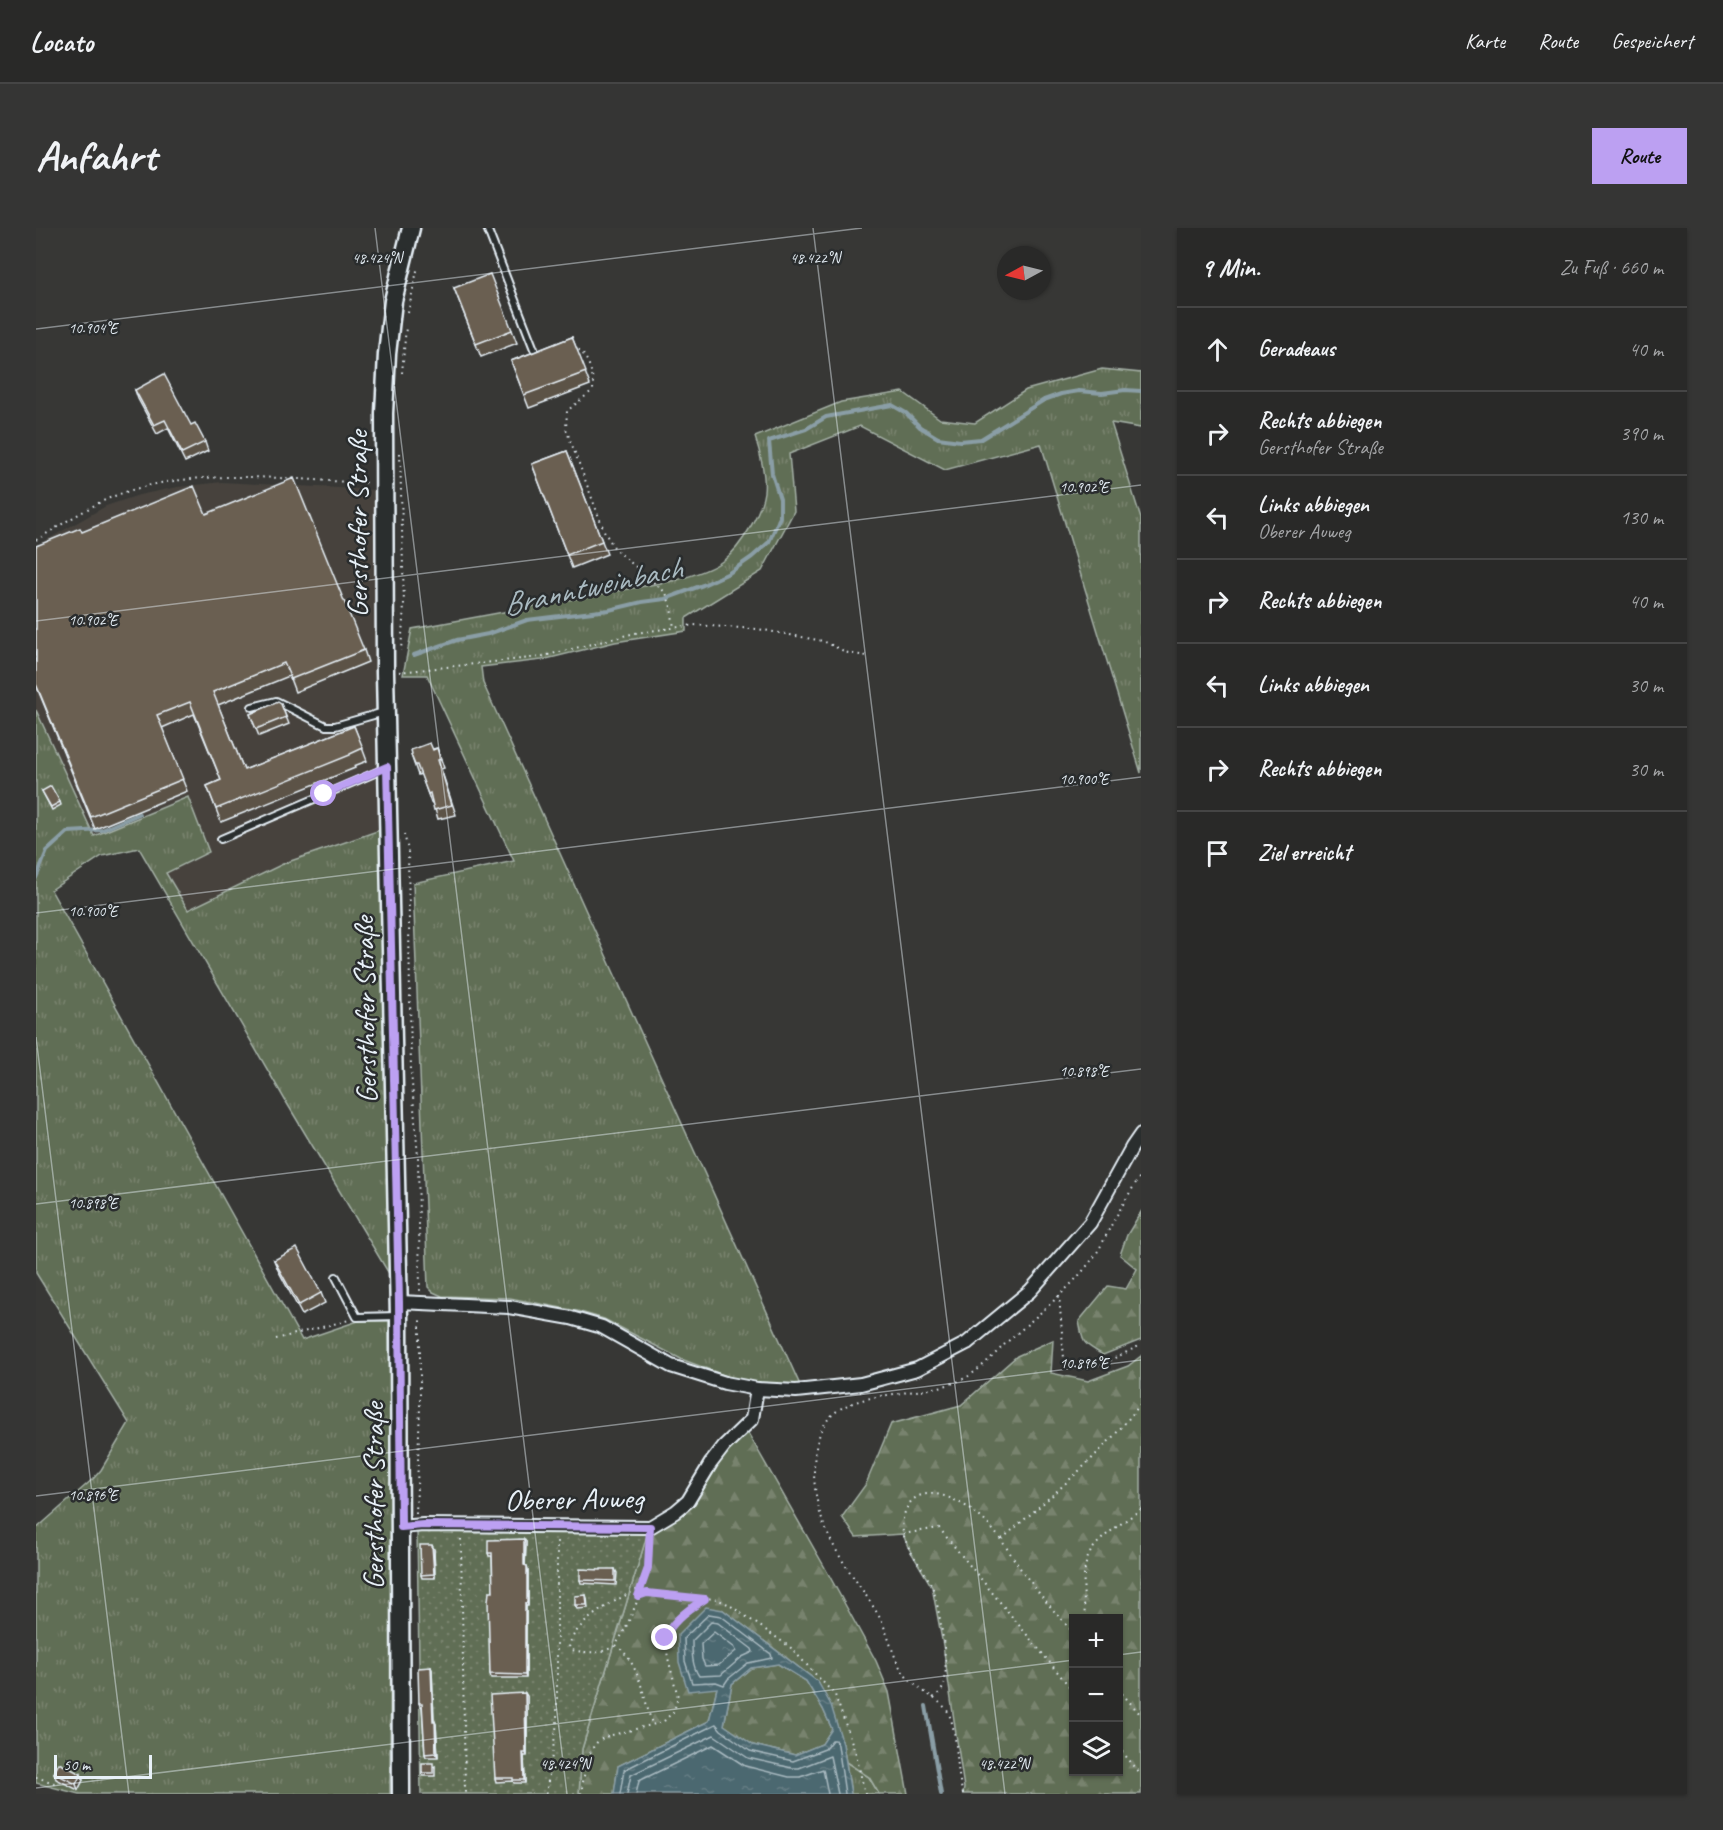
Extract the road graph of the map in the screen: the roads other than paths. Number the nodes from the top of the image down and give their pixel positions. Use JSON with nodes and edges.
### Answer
{"nodes":[{"id":1,"x":411,"y":228,"type":"edge"},
{"id":2,"x":487,"y":228,"type":"edge"},
{"id":3,"x":534,"y":349,"type":"edge"},
{"id":4,"x":252,"y":707,"type":"dead end"},
{"id":5,"x":386,"y":712,"type":"junction"},
{"id":6,"x":387,"y":767,"type":"junction"},
{"id":7,"x":220,"y":839,"type":"dead end"},
{"id":8,"x":1141,"y":1134,"type":"edge"},
{"id":9,"x":336,"y":1277,"type":"dead end"},
{"id":10,"x":399,"y":1309,"type":"junction"},
{"id":11,"x":757,"y":1389,"type":"junction"},
{"id":12,"x":407,"y":1526,"type":"junction"},
{"id":13,"x":401,"y":1794,"type":"edge"}],
"edges":[{"from":1,"to":5,"type":"main road","name":"Gersthofer Straße"},
{"from":2,"to":3,"type":"lane"},
{"from":4,"to":5,"type":"lane"},
{"from":5,"to":6,"type":"main road","name":"Gersthofer Straße"},
{"from":6,"to":7,"type":"lane"},
{"from":6,"to":10,"type":"main road","name":"Gersthofer Straße"},
{"from":8,"to":11,"type":"street"},
{"from":9,"to":10,"type":"lane"},
{"from":10,"to":11,"type":"street"},
{"from":10,"to":12,"type":"main road","name":"Gersthofer Straße"},
{"from":11,"to":12,"type":"street","name":"Oberer Auweg"},
{"from":12,"to":13,"type":"main road","name":"Gersthofer Straße"}]}
